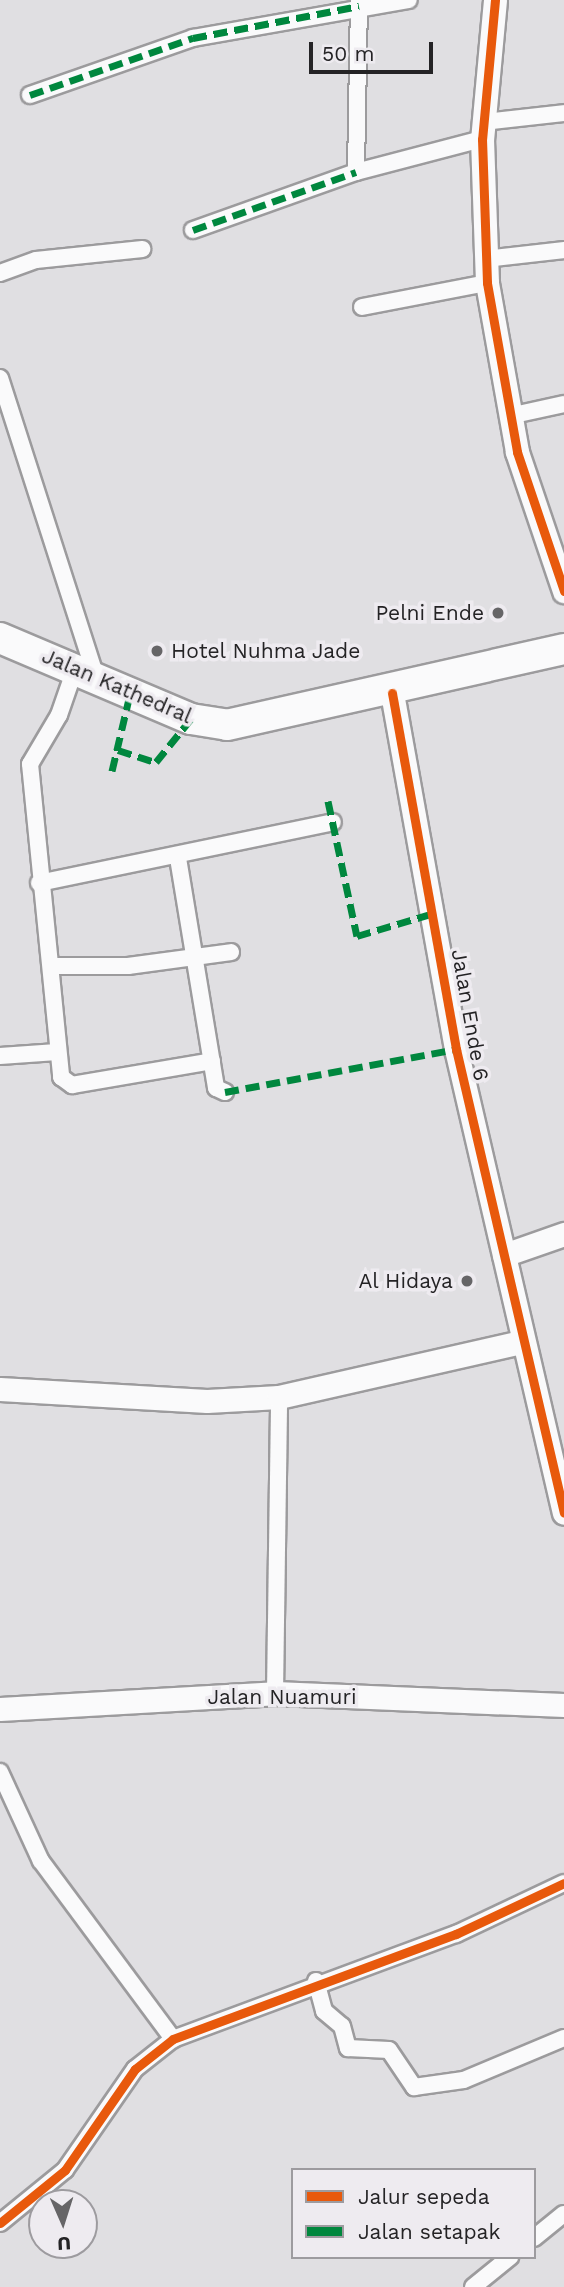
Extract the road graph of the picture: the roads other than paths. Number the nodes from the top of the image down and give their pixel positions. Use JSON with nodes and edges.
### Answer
{"nodes":[{"id":1,"x":409,"y":0,"type":"edge"},
{"id":2,"x":495,"y":0,"type":"edge"},
{"id":3,"x":359,"y":3,"type":"edge"},
{"id":4,"x":30,"y":95,"type":"dead end"},
{"id":5,"x":564,"y":113,"type":"edge"},
{"id":6,"x":483,"y":130,"type":"junction"},
{"id":7,"x":356,"y":172,"type":"junction"},
{"id":8,"x":193,"y":230,"type":"dead end"},
{"id":9,"x":142,"y":249,"type":"dead end"},
{"id":10,"x":564,"y":250,"type":"edge"},
{"id":11,"x":485,"y":259,"type":"junction"},
{"id":12,"x":0,"y":272,"type":"edge"},
{"id":13,"x":487,"y":283,"type":"junction"},
{"id":14,"x":362,"y":307,"type":"dead end"},
{"id":15,"x":0,"y":378,"type":"edge"},
{"id":16,"x":564,"y":404,"type":"edge"},
{"id":17,"x":509,"y":416,"type":"junction"},
{"id":18,"x":564,"y":591,"type":"edge"},
{"id":19,"x":0,"y":638,"type":"edge"},
{"id":20,"x":564,"y":649,"type":"edge"},
{"id":21,"x":86,"y":670,"type":"junction"},
{"id":22,"x":392,"y":693,"type":"junction"},
{"id":23,"x":333,"y":822,"type":"dead end"},
{"id":24,"x":178,"y":858,"type":"junction"},
{"id":25,"x":39,"y":883,"type":"junction"},
{"id":26,"x":232,"y":952,"type":"dead end"},
{"id":27,"x":196,"y":961,"type":"junction"},
{"id":28,"x":51,"y":966,"type":"junction"},
{"id":29,"x":57,"y":1052,"type":"junction"},
{"id":30,"x":0,"y":1056,"type":"edge"},
{"id":31,"x":212,"y":1061,"type":"junction"},
{"id":32,"x":225,"y":1092,"type":"dead end"},
{"id":33,"x":564,"y":1234,"type":"edge"},
{"id":34,"x":504,"y":1255,"type":"junction"},
{"id":35,"x":522,"y":1342,"type":"junction"},
{"id":36,"x":0,"y":1390,"type":"edge"},
{"id":37,"x":279,"y":1397,"type":"junction"},
{"id":38,"x":564,"y":1513,"type":"edge"},
{"id":39,"x":275,"y":1693,"type":"junction"},
{"id":40,"x":564,"y":1705,"type":"edge"},
{"id":41,"x":0,"y":1709,"type":"edge"},
{"id":42,"x":0,"y":1772,"type":"edge"},
{"id":43,"x":564,"y":1883,"type":"edge"},
{"id":44,"x":316,"y":1982,"type":"junction"},
{"id":45,"x":564,"y":2038,"type":"edge"},
{"id":46,"x":173,"y":2039,"type":"junction"},
{"id":47,"x":564,"y":2214,"type":"edge"},
{"id":48,"x":0,"y":2223,"type":"edge"},
{"id":49,"x":536,"y":2236,"type":"edge"},
{"id":50,"x":508,"y":2259,"type":"edge"},
{"id":51,"x":473,"y":2287,"type":"edge"}],
"edges":[{"from":1,"to":3,"type":"street"},
{"from":2,"to":6,"type":"street"},
{"from":3,"to":4,"type":"street"},
{"from":3,"to":7,"type":"street"},
{"from":5,"to":6,"type":"street"},
{"from":6,"to":7,"type":"street"},
{"from":6,"to":11,"type":"street"},
{"from":7,"to":8,"type":"street"},
{"from":9,"to":12,"type":"street"},
{"from":10,"to":11,"type":"street"},
{"from":11,"to":13,"type":"street"},
{"from":13,"to":14,"type":"street"},
{"from":13,"to":17,"type":"street"},
{"from":15,"to":21,"type":"street"},
{"from":16,"to":17,"type":"street"},
{"from":17,"to":18,"type":"street"},
{"from":19,"to":21,"type":"highway","name":"Jalan Kathedral"},
{"from":20,"to":22,"type":"highway","name":"Jalan Kathedral"},
{"from":21,"to":22,"type":"highway","name":"Jalan Kathedral"},
{"from":21,"to":25,"type":"street"},
{"from":22,"to":34,"type":"street","name":"Jalan Ende 6"},
{"from":23,"to":24,"type":"street"},
{"from":24,"to":25,"type":"street"},
{"from":24,"to":27,"type":"street"},
{"from":25,"to":28,"type":"street"},
{"from":26,"to":27,"type":"street"},
{"from":27,"to":28,"type":"street"},
{"from":27,"to":31,"type":"street"},
{"from":28,"to":29,"type":"street"},
{"from":29,"to":30,"type":"street"},
{"from":29,"to":31,"type":"street"},
{"from":31,"to":32,"type":"street"},
{"from":33,"to":34,"type":"street"},
{"from":34,"to":35,"type":"street","name":"Jalan Ende 6"},
{"from":35,"to":37,"type":"street"},
{"from":35,"to":38,"type":"street","name":"Jalan Ende 6"},
{"from":36,"to":37,"type":"street"},
{"from":37,"to":39,"type":"street"},
{"from":39,"to":40,"type":"street","name":"Jalan Nuamuri"},
{"from":39,"to":41,"type":"street","name":"Jalan Nuamuri"},
{"from":42,"to":46,"type":"street"},
{"from":43,"to":44,"type":"street"},
{"from":44,"to":45,"type":"street"},
{"from":44,"to":46,"type":"street"},
{"from":46,"to":48,"type":"street"},
{"from":47,"to":49,"type":"street"},
{"from":50,"to":51,"type":"street"}]}
